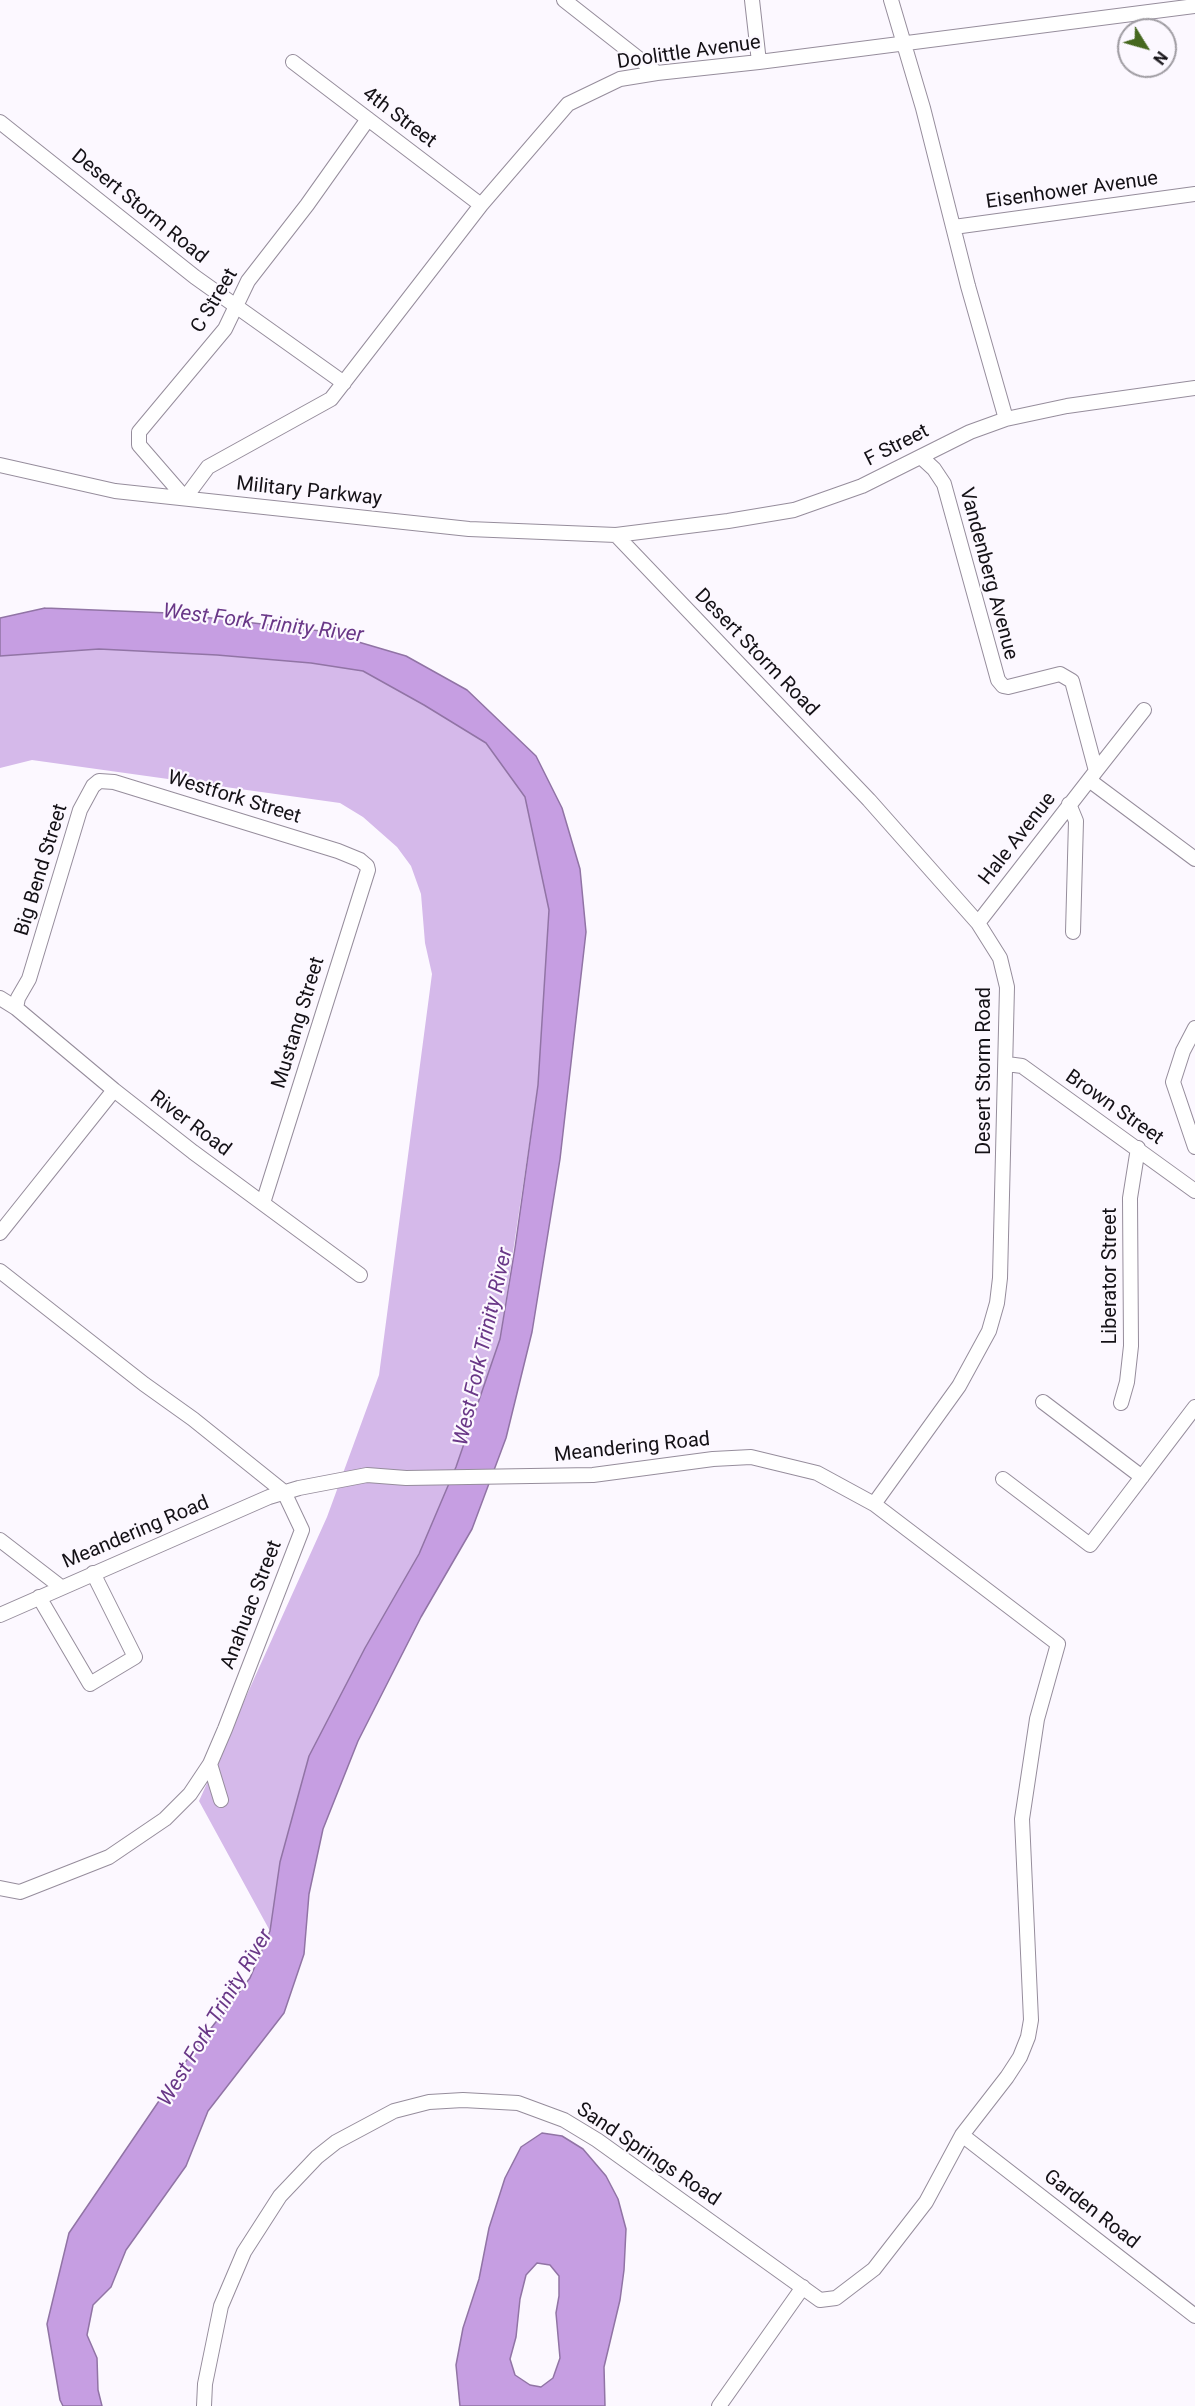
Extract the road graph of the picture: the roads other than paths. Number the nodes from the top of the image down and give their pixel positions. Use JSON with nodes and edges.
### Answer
{"nodes":[{"id":1,"x":564,"y":0,"type":"edge"},
{"id":2,"x":752,"y":0,"type":"edge"},
{"id":3,"x":891,"y":0,"type":"edge"},
{"id":4,"x":1195,"y":6,"type":"edge"},
{"id":5,"x":903,"y":44,"type":"junction"},
{"id":6,"x":293,"y":62,"type":"dead end"},
{"id":7,"x":759,"y":62,"type":"junction"},
{"id":8,"x":657,"y":73,"type":"junction"},
{"id":9,"x":368,"y":119,"type":"junction"},
{"id":10,"x":0,"y":122,"type":"edge"},
{"id":11,"x":1195,"y":194,"type":"edge"},
{"id":12,"x":482,"y":205,"type":"junction"},
{"id":13,"x":954,"y":227,"type":"junction"},
{"id":14,"x":234,"y":307,"type":"junction"},
{"id":15,"x":344,"y":383,"type":"junction"},
{"id":16,"x":1195,"y":388,"type":"edge"},
{"id":17,"x":1006,"y":419,"type":"junction"},
{"id":18,"x":921,"y":457,"type":"junction"},
{"id":19,"x":0,"y":465,"type":"edge"},
{"id":20,"x":185,"y":498,"type":"junction"},
{"id":21,"x":616,"y":535,"type":"junction"},
{"id":22,"x":1144,"y":710,"type":"dead end"},
{"id":23,"x":1092,"y":776,"type":"junction"},
{"id":24,"x":99,"y":782,"type":"joint"},
{"id":25,"x":1069,"y":804,"type":"junction"},
{"id":26,"x":356,"y":858,"type":"joint"},
{"id":27,"x":1195,"y":859,"type":"edge"},
{"id":28,"x":978,"y":923,"type":"junction"},
{"id":29,"x":1073,"y":932,"type":"dead end"},
{"id":30,"x":0,"y":999,"type":"edge"},
{"id":31,"x":16,"y":1008,"type":"junction"},
{"id":32,"x":1195,"y":1028,"type":"edge"},
{"id":33,"x":1007,"y":1064,"type":"junction"},
{"id":34,"x":114,"y":1090,"type":"junction"},
{"id":35,"x":1195,"y":1147,"type":"edge"},
{"id":36,"x":1138,"y":1148,"type":"junction"},
{"id":37,"x":1195,"y":1191,"type":"edge"},
{"id":38,"x":263,"y":1203,"type":"junction"},
{"id":39,"x":0,"y":1233,"type":"edge"},
{"id":40,"x":0,"y":1271,"type":"edge"},
{"id":41,"x":360,"y":1275,"type":"dead end"},
{"id":42,"x":1043,"y":1402,"type":"dead end"},
{"id":43,"x":1121,"y":1403,"type":"dead end"},
{"id":44,"x":1195,"y":1407,"type":"edge"},
{"id":45,"x":1142,"y":1477,"type":"junction"},
{"id":46,"x":1003,"y":1479,"type":"dead end"},
{"id":47,"x":284,"y":1492,"type":"junction"},
{"id":48,"x":874,"y":1504,"type":"junction"},
{"id":49,"x":0,"y":1540,"type":"edge"},
{"id":50,"x":93,"y":1572,"type":"junction"},
{"id":51,"x":61,"y":1587,"type":"junction"},
{"id":52,"x":39,"y":1597,"type":"junction"},
{"id":53,"x":0,"y":1615,"type":"edge"},
{"id":54,"x":1058,"y":1644,"type":"joint"},
{"id":55,"x":210,"y":1764,"type":"junction"},
{"id":56,"x":221,"y":1800,"type":"dead end"},
{"id":57,"x":0,"y":1888,"type":"edge"},
{"id":58,"x":962,"y":2135,"type":"junction"},
{"id":59,"x":803,"y":2287,"type":"junction"},
{"id":60,"x":1195,"y":2316,"type":"edge"},
{"id":61,"x":204,"y":2406,"type":"edge"},
{"id":62,"x":719,"y":2406,"type":"edge"}],
"edges":[{"from":1,"to":8,"type":"street"},
{"from":2,"to":7,"type":"street"},
{"from":3,"to":5,"type":"street"},
{"from":4,"to":5,"type":"street","name":"Doolittle Avenue"},
{"from":5,"to":7,"type":"street","name":"Doolittle Avenue"},
{"from":5,"to":13,"type":"street"},
{"from":6,"to":9,"type":"street","name":"4th Street"},
{"from":7,"to":8,"type":"street","name":"Doolittle Avenue"},
{"from":8,"to":12,"type":"street","name":"Doolittle Avenue"},
{"from":9,"to":12,"type":"street","name":"4th Street"},
{"from":9,"to":14,"type":"street","name":"C Street"},
{"from":10,"to":14,"type":"street","name":"Desert Storm Road"},
{"from":11,"to":13,"type":"street","name":"Eisenhower Avenue"},
{"from":12,"to":15,"type":"street","name":"Doolittle Avenue"},
{"from":13,"to":17,"type":"street"},
{"from":14,"to":15,"type":"street","name":"Desert Storm Road"},
{"from":14,"to":20,"type":"street","name":"C Street"},
{"from":15,"to":20,"type":"street","name":"Doolittle Avenue"},
{"from":16,"to":17,"type":"street","name":"F Street"},
{"from":17,"to":18,"type":"street","name":"F Street"},
{"from":18,"to":21,"type":"street","name":"F Street"},
{"from":18,"to":23,"type":"street","name":"Vandenberg Avenue"},
{"from":19,"to":20,"type":"street","name":"Military Parkway"},
{"from":20,"to":21,"type":"street","name":"Military Parkway"},
{"from":21,"to":28,"type":"street","name":"Desert Storm Road"},
{"from":22,"to":23,"type":"street","name":"Hale Avenue"},
{"from":23,"to":25,"type":"street","name":"Hale Avenue"},
{"from":23,"to":27,"type":"street"},
{"from":24,"to":26,"type":"street","name":"Westfork Street"},
{"from":24,"to":31,"type":"street","name":"Big Bend Street"},
{"from":25,"to":28,"type":"street","name":"Hale Avenue"},
{"from":25,"to":29,"type":"street"},
{"from":26,"to":38,"type":"street","name":"Mustang Street"},
{"from":28,"to":33,"type":"street","name":"Desert Storm Road"},
{"from":30,"to":31,"type":"street","name":"River Road"},
{"from":31,"to":34,"type":"street","name":"River Road"},
{"from":32,"to":35,"type":"street"},
{"from":33,"to":36,"type":"street","name":"Brown Street"},
{"from":33,"to":48,"type":"street","name":"Desert Storm Road"},
{"from":34,"to":38,"type":"street","name":"River Road"},
{"from":34,"to":39,"type":"street"},
{"from":36,"to":37,"type":"street","name":"Brown Street"},
{"from":36,"to":43,"type":"street","name":"Liberator Street"},
{"from":38,"to":41,"type":"street","name":"River Road"},
{"from":40,"to":47,"type":"street","name":"Anahuac Street"},
{"from":42,"to":45,"type":"street"},
{"from":44,"to":45,"type":"street"},
{"from":45,"to":46,"type":"street"},
{"from":47,"to":48,"type":"street","name":"Meandering Road"},
{"from":47,"to":50,"type":"street","name":"Meandering Road"},
{"from":47,"to":55,"type":"street","name":"Anahuac Street"},
{"from":48,"to":54,"type":"street","name":"Meandering Road"},
{"from":49,"to":51,"type":"street"},
{"from":50,"to":51,"type":"street","name":"Meandering Road"},
{"from":50,"to":52,"type":"street"},
{"from":51,"to":52,"type":"street","name":"Meandering Road"},
{"from":52,"to":53,"type":"street","name":"Meandering Road"},
{"from":54,"to":58,"type":"street","name":"Sand Springs Road"},
{"from":55,"to":56,"type":"street"},
{"from":55,"to":57,"type":"street","name":"Anahuac Street"},
{"from":58,"to":59,"type":"street","name":"Sand Springs Road"},
{"from":58,"to":60,"type":"street","name":"Garden Road"},
{"from":59,"to":61,"type":"street","name":"Sand Springs Road"},
{"from":59,"to":62,"type":"street"}]}
